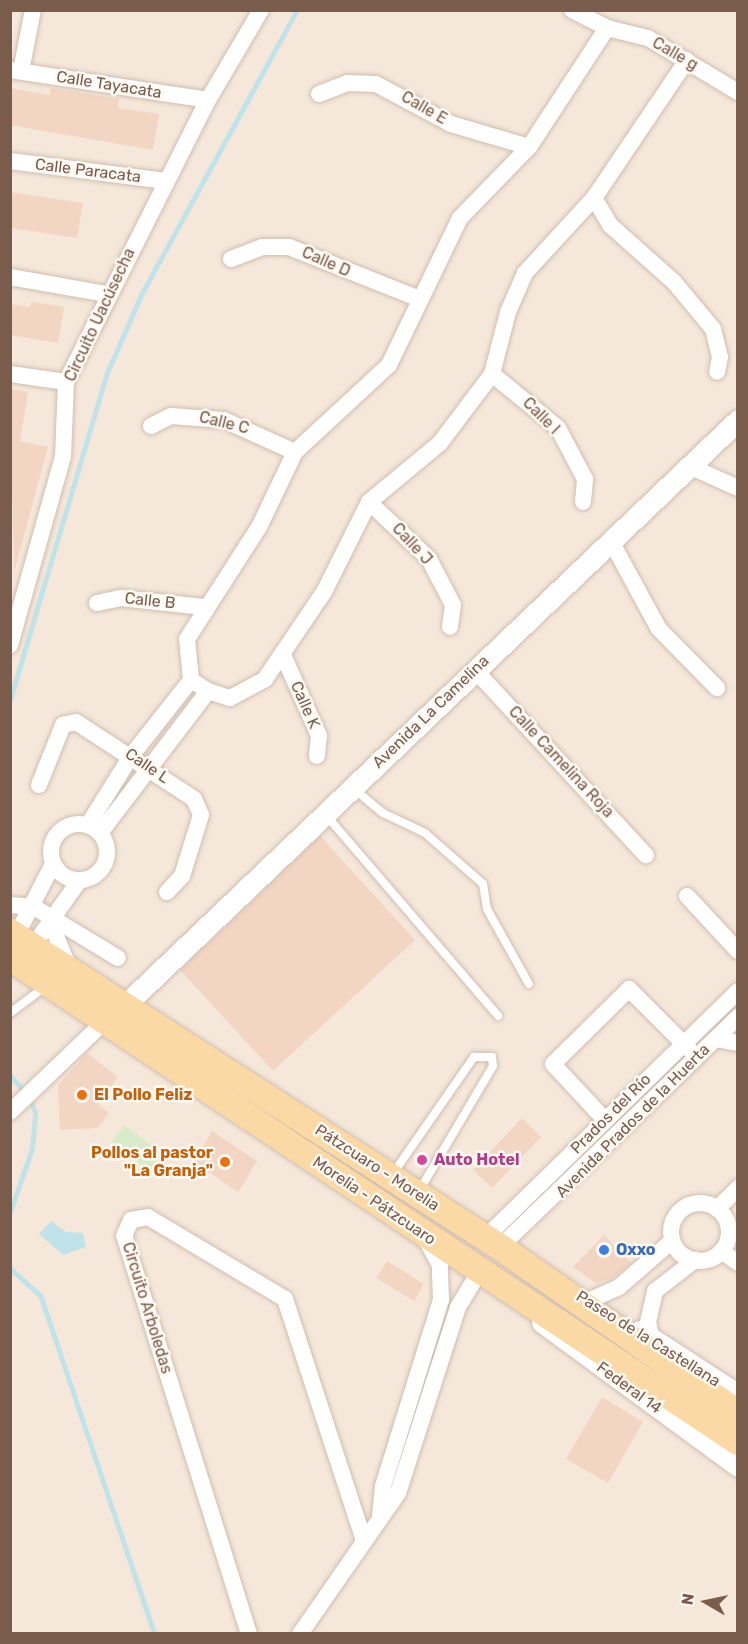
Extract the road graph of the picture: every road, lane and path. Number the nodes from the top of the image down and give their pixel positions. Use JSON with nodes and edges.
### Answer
{"nodes":[{"id":1,"x":33,"y":10,"type":"edge"},
{"id":2,"x":261,"y":10,"type":"edge"},
{"id":3,"x":572,"y":10,"type":"edge"},
{"id":4,"x":607,"y":28,"type":"junction"},
{"id":5,"x":687,"y":60,"type":"junction"},
{"id":6,"x":16,"y":70,"type":"edge"},
{"id":7,"x":738,"y":92,"type":"edge"},
{"id":8,"x":320,"y":94,"type":"dead end"},
{"id":9,"x":208,"y":100,"type":"junction"},
{"id":10,"x":530,"y":147,"type":"junction"},
{"id":11,"x":10,"y":161,"type":"edge"},
{"id":12,"x":166,"y":181,"type":"junction"},
{"id":13,"x":594,"y":198,"type":"junction"},
{"id":14,"x":231,"y":259,"type":"dead end"},
{"id":15,"x":10,"y":277,"type":"edge"},
{"id":16,"x":106,"y":294,"type":"junction"},
{"id":17,"x":420,"y":299,"type":"junction"},
{"id":18,"x":717,"y":372,"type":"dead end"},
{"id":19,"x":10,"y":374,"type":"edge"},
{"id":20,"x":492,"y":375,"type":"junction"},
{"id":21,"x":66,"y":382,"type":"junction"},
{"id":22,"x":738,"y":420,"type":"edge"},
{"id":23,"x":151,"y":426,"type":"dead end"},
{"id":24,"x":295,"y":452,"type":"junction"},
{"id":25,"x":689,"y":466,"type":"junction"},
{"id":26,"x":738,"y":488,"type":"edge"},
{"id":27,"x":369,"y":502,"type":"junction"},
{"id":28,"x":583,"y":502,"type":"dead end"},
{"id":29,"x":611,"y":540,"type":"junction"},
{"id":30,"x":97,"y":603,"type":"dead end"},
{"id":31,"x":204,"y":607,"type":"junction"},
{"id":32,"x":450,"y":627,"type":"dead end"},
{"id":33,"x":10,"y":645,"type":"edge"},
{"id":34,"x":283,"y":655,"type":"junction"},
{"id":35,"x":475,"y":670,"type":"junction"},
{"id":36,"x":191,"y":680,"type":"junction"},
{"id":37,"x":717,"y":688,"type":"dead end"},
{"id":38,"x":208,"y":691,"type":"junction"},
{"id":39,"x":131,"y":756,"type":"junction"},
{"id":40,"x":317,"y":756,"type":"dead end"},
{"id":41,"x":148,"y":766,"type":"junction"},
{"id":42,"x":39,"y":785,"type":"dead end"},
{"id":43,"x":352,"y":788,"type":"junction"},
{"id":44,"x":325,"y":814,"type":"junction"},
{"id":45,"x":94,"y":829,"type":"junction"},
{"id":46,"x":646,"y":855,"type":"dead end"},
{"id":47,"x":53,"y":864,"type":"junction"},
{"id":48,"x":79,"y":881,"type":"junction"},
{"id":49,"x":167,"y":891,"type":"dead end"},
{"id":50,"x":687,"y":896,"type":"dead end"},
{"id":51,"x":10,"y":905,"type":"edge"},
{"id":52,"x":34,"y":907,"type":"junction"},
{"id":53,"x":51,"y":919,"type":"junction"},
{"id":54,"x":18,"y":943,"type":"edge"},
{"id":55,"x":738,"y":951,"type":"edge"},
{"id":56,"x":118,"y":958,"type":"dead end"},
{"id":57,"x":59,"y":976,"type":"junction"},
{"id":58,"x":529,"y":984,"type":"dead end"},
{"id":59,"x":738,"y":991,"type":"edge"},
{"id":60,"x":10,"y":1013,"type":"edge"},
{"id":61,"x":116,"y":1013,"type":"junction"},
{"id":62,"x":498,"y":1016,"type":"dead end"},
{"id":63,"x":738,"y":1017,"type":"edge"},
{"id":64,"x":716,"y":1039,"type":"junction"},
{"id":65,"x":682,"y":1043,"type":"junction"},
{"id":66,"x":738,"y":1043,"type":"edge"},
{"id":67,"x":697,"y":1056,"type":"junction"},
{"id":68,"x":10,"y":1112,"type":"edge"},
{"id":69,"x":605,"y":1120,"type":"junction"},
{"id":70,"x":390,"y":1177,"type":"junction"},
{"id":71,"x":738,"y":1188,"type":"edge"},
{"id":72,"x":418,"y":1194,"type":"junction"},
{"id":73,"x":717,"y":1209,"type":"junction"},
{"id":74,"x":422,"y":1234,"type":"junction"},
{"id":75,"x":672,"y":1241,"type":"junction"},
{"id":76,"x":493,"y":1242,"type":"junction"},
{"id":77,"x":721,"y":1251,"type":"junction"},
{"id":78,"x":695,"y":1260,"type":"junction"},
{"id":79,"x":738,"y":1263,"type":"edge"},
{"id":80,"x":480,"y":1271,"type":"junction"},
{"id":81,"x":558,"y":1285,"type":"junction"},
{"id":82,"x":590,"y":1300,"type":"junction"},
{"id":83,"x":528,"y":1302,"type":"junction"},
{"id":84,"x":435,"y":1320,"type":"junction"},
{"id":85,"x":452,"y":1326,"type":"junction"},
{"id":86,"x":651,"y":1337,"type":"junction"},
{"id":87,"x":738,"y":1395,"type":"edge"},
{"id":88,"x":738,"y":1413,"type":"edge"},
{"id":89,"x":738,"y":1442,"type":"edge"},
{"id":90,"x":738,"y":1466,"type":"edge"},
{"id":91,"x":380,"y":1515,"type":"junction"},
{"id":92,"x":363,"y":1538,"type":"junction"},
{"id":93,"x":249,"y":1634,"type":"edge"},
{"id":94,"x":300,"y":1634,"type":"edge"}],
"edges":[{"from":1,"to":6,"type":"street"},
{"from":2,"to":9,"type":"street","name":"Circuito Uacúsecha"},
{"from":3,"to":4,"type":"street","name":"Calle g"},
{"from":4,"to":5,"type":"street","name":"Calle g"},
{"from":4,"to":10,"type":"street"},
{"from":5,"to":7,"type":"street","name":"Calle g"},
{"from":5,"to":13,"type":"street"},
{"from":6,"to":9,"type":"street","name":"Calle Tayacata"},
{"from":8,"to":10,"type":"street","name":"Calle E"},
{"from":9,"to":12,"type":"street","name":"Circuito Uacúsecha"},
{"from":10,"to":17,"type":"street"},
{"from":11,"to":12,"type":"street","name":"Calle Paracata"},
{"from":12,"to":16,"type":"street","name":"Circuito Uacúsecha"},
{"from":13,"to":18,"type":"street"},
{"from":13,"to":20,"type":"street"},
{"from":14,"to":17,"type":"street","name":"Calle D"},
{"from":15,"to":16,"type":"street"},
{"from":16,"to":21,"type":"street","name":"Circuito Uacúsecha"},
{"from":17,"to":24,"type":"street"},
{"from":19,"to":21,"type":"street"},
{"from":20,"to":27,"type":"street"},
{"from":20,"to":28,"type":"street","name":"Calle I"},
{"from":21,"to":33,"type":"street","name":"Circuito Uacúsecha"},
{"from":22,"to":25,"type":"street","name":"Avenida La Camelina"},
{"from":23,"to":24,"type":"street","name":"Calle C"},
{"from":24,"to":31,"type":"street"},
{"from":25,"to":26,"type":"street"},
{"from":25,"to":29,"type":"street","name":"Avenida La Camelina"},
{"from":27,"to":32,"type":"street","name":"Calle J"},
{"from":27,"to":34,"type":"street"},
{"from":29,"to":35,"type":"street","name":"Avenida La Camelina"},
{"from":29,"to":37,"type":"street"},
{"from":30,"to":31,"type":"street","name":"Calle B"},
{"from":31,"to":36,"type":"street"},
{"from":34,"to":38,"type":"street"},
{"from":34,"to":40,"type":"street","name":"Calle K"},
{"from":35,"to":43,"type":"street","name":"Avenida La Camelina"},
{"from":35,"to":46,"type":"street","name":"Calle Camelina Roja"},
{"from":36,"to":38,"type":"street"},
{"from":36,"to":39,"type":"street"},
{"from":38,"to":41,"type":"street"},
{"from":39,"to":41,"type":"street","name":"Calle L"},
{"from":39,"to":42,"type":"street","name":"Calle L"},
{"from":39,"to":45,"type":"street"},
{"from":41,"to":45,"type":"street"},
{"from":41,"to":49,"type":"street","name":"Calle L"},
{"from":43,"to":44,"type":"street","name":"Avenida La Camelina"},
{"from":43,"to":58,"type":"lane"},
{"from":44,"to":61,"type":"street","name":"Avenida La Camelina"},
{"from":44,"to":62,"type":"lane"},
{"from":45,"to":47,"type":"street"},
{"from":45,"to":48,"type":"street"},
{"from":47,"to":48,"type":"street"},
{"from":47,"to":52,"type":"street"},
{"from":48,"to":53,"type":"street"},
{"from":50,"to":55,"type":"street"},
{"from":51,"to":52,"type":"street"},
{"from":52,"to":53,"type":"street"},
{"from":52,"to":54,"type":"street"},
{"from":53,"to":54,"type":"street"},
{"from":53,"to":56,"type":"street"},
{"from":53,"to":57,"type":"street"},
{"from":54,"to":57,"type":"main road","name":"Morelia - Pátzcuaro"},
{"from":57,"to":60,"type":"lane"},
{"from":57,"to":61,"type":"main road","name":"Morelia - Pátzcuaro"},
{"from":59,"to":65,"type":"street","name":"Prados del Río"},
{"from":61,"to":68,"type":"street"},
{"from":61,"to":70,"type":"main road","name":"Pátzcuaro - Morelia"},
{"from":61,"to":74,"type":"main road","name":"Morelia - Pátzcuaro"},
{"from":63,"to":64,"type":"street","name":"Avenida Prados de la Huerta"},
{"from":64,"to":66,"type":"street"},
{"from":64,"to":67,"type":"street","name":"Avenida Prados de la Huerta"},
{"from":65,"to":67,"type":"street"},
{"from":65,"to":69,"type":"street","name":"Prados del Río"},
{"from":65,"to":69,"type":"street"},
{"from":67,"to":76,"type":"street","name":"Avenida Prados de la Huerta"},
{"from":69,"to":76,"type":"street","name":"Prados del Río"},
{"from":70,"to":72,"type":"main road","name":"Pátzcuaro - Morelia"},
{"from":70,"to":72,"type":"lane"},
{"from":71,"to":73,"type":"street"},
{"from":72,"to":76,"type":"main road","name":"Pátzcuaro - Morelia"},
{"from":73,"to":75,"type":"street"},
{"from":73,"to":77,"type":"street"},
{"from":74,"to":80,"type":"main road","name":"Morelia - Pátzcuaro"},
{"from":74,"to":84,"type":"street"},
{"from":75,"to":78,"type":"street"},
{"from":75,"to":82,"type":"street"},
{"from":76,"to":81,"type":"main road","name":"Pátzcuaro - Morelia"},
{"from":77,"to":78,"type":"street"},
{"from":77,"to":79,"type":"street"},
{"from":78,"to":86,"type":"street"},
{"from":80,"to":83,"type":"main road","name":"Morelia - Pátzcuaro"},
{"from":80,"to":85,"type":"street"},
{"from":81,"to":82,"type":"street","name":"Paseo de la Castellana"},
{"from":81,"to":88,"type":"main road","name":"Pátzcuaro - Morelia"},
{"from":82,"to":86,"type":"street","name":"Paseo de la Castellana"},
{"from":83,"to":89,"type":"main road","name":"Morelia - Pátzcuaro"},
{"from":83,"to":90,"type":"street","name":"Federal 14"},
{"from":84,"to":85,"type":"street"},
{"from":84,"to":91,"type":"street"},
{"from":85,"to":91,"type":"street"},
{"from":86,"to":87,"type":"street","name":"Paseo de la Castellana"},
{"from":91,"to":92,"type":"street"},
{"from":92,"to":93,"type":"street","name":"Circuito Arboledas"},
{"from":92,"to":94,"type":"street"}]}
